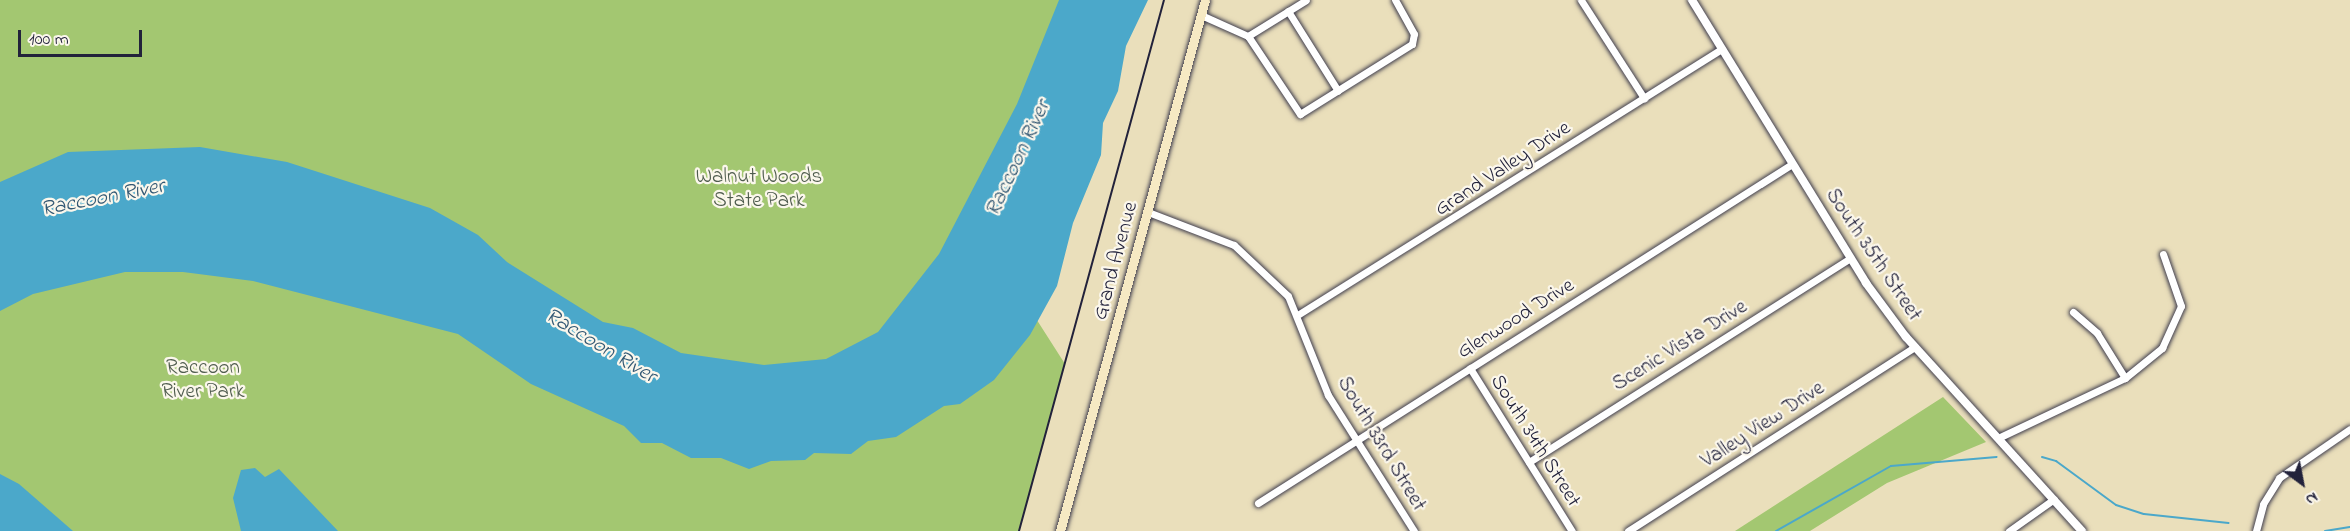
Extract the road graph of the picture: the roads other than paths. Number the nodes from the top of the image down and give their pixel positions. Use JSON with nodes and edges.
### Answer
{"nodes":[{"id":1,"x":1205,"y":0,"type":"edge"},
{"id":2,"x":1306,"y":0,"type":"edge"},
{"id":3,"x":1395,"y":0,"type":"edge"},
{"id":4,"x":1581,"y":0,"type":"edge"},
{"id":5,"x":1692,"y":0,"type":"edge"},
{"id":6,"x":1288,"y":10,"type":"junction"},
{"id":7,"x":1201,"y":15,"type":"junction"},
{"id":8,"x":1248,"y":36,"type":"junction"},
{"id":9,"x":1722,"y":49,"type":"junction"},
{"id":10,"x":1338,"y":91,"type":"junction"},
{"id":11,"x":1644,"y":98,"type":"junction"},
{"id":12,"x":1792,"y":164,"type":"junction"},
{"id":13,"x":1148,"y":212,"type":"junction"},
{"id":14,"x":2163,"y":254,"type":"dead end"},
{"id":15,"x":1850,"y":258,"type":"junction"},
{"id":16,"x":2073,"y":312,"type":"dead end"},
{"id":17,"x":1299,"y":314,"type":"junction"},
{"id":18,"x":1915,"y":347,"type":"junction"},
{"id":19,"x":1470,"y":368,"type":"junction"},
{"id":20,"x":2125,"y":378,"type":"junction"},
{"id":21,"x":2350,"y":429,"type":"edge"},
{"id":22,"x":1998,"y":438,"type":"junction"},
{"id":23,"x":1357,"y":439,"type":"junction"},
{"id":24,"x":1529,"y":462,"type":"junction"},
{"id":25,"x":2054,"y":499,"type":"junction"},
{"id":26,"x":1258,"y":503,"type":"dead end"},
{"id":27,"x":1060,"y":531,"type":"edge"},
{"id":28,"x":1414,"y":531,"type":"edge"},
{"id":29,"x":1572,"y":531,"type":"edge"},
{"id":30,"x":1628,"y":531,"type":"edge"},
{"id":31,"x":2009,"y":531,"type":"edge"},
{"id":32,"x":2082,"y":531,"type":"edge"},
{"id":33,"x":2256,"y":531,"type":"edge"}],
"edges":[{"from":1,"to":7,"type":"main road","name":"Grand Avenue"},
{"from":2,"to":6,"type":"street"},
{"from":3,"to":10,"type":"street"},
{"from":4,"to":11,"type":"street"},
{"from":5,"to":9,"type":"street","name":"South 35th Street"},
{"from":6,"to":8,"type":"street"},
{"from":6,"to":10,"type":"street"},
{"from":7,"to":8,"type":"street"},
{"from":7,"to":13,"type":"main road","name":"Grand Avenue"},
{"from":8,"to":10,"type":"street"},
{"from":9,"to":11,"type":"street","name":"Grand Valley Drive"},
{"from":9,"to":12,"type":"street","name":"South 35th Street"},
{"from":11,"to":17,"type":"street","name":"Grand Valley Drive"},
{"from":12,"to":15,"type":"street","name":"South 35th Street"},
{"from":12,"to":19,"type":"street","name":"Glenwood Drive"},
{"from":13,"to":17,"type":"street","name":"South 33rd Street"},
{"from":13,"to":27,"type":"main road","name":"Grand Avenue"},
{"from":14,"to":20,"type":"street"},
{"from":15,"to":18,"type":"street","name":"South 35th Street"},
{"from":15,"to":24,"type":"street","name":"Scenic Vista Drive"},
{"from":16,"to":20,"type":"street"},
{"from":17,"to":23,"type":"street","name":"South 33rd Street"},
{"from":18,"to":22,"type":"street","name":"South 35th Street"},
{"from":18,"to":30,"type":"street","name":"Valley View Drive"},
{"from":19,"to":23,"type":"street","name":"Glenwood Drive"},
{"from":19,"to":24,"type":"street","name":"South 34th Street"},
{"from":20,"to":22,"type":"street"},
{"from":21,"to":33,"type":"street"},
{"from":22,"to":25,"type":"street","name":"South 35th Street"},
{"from":23,"to":26,"type":"street","name":"Glenwood Drive"},
{"from":23,"to":28,"type":"street","name":"South 33rd Street"},
{"from":24,"to":29,"type":"street","name":"South 34th Street"},
{"from":25,"to":31,"type":"street"},
{"from":25,"to":32,"type":"street","name":"South 35th Street"}]}
